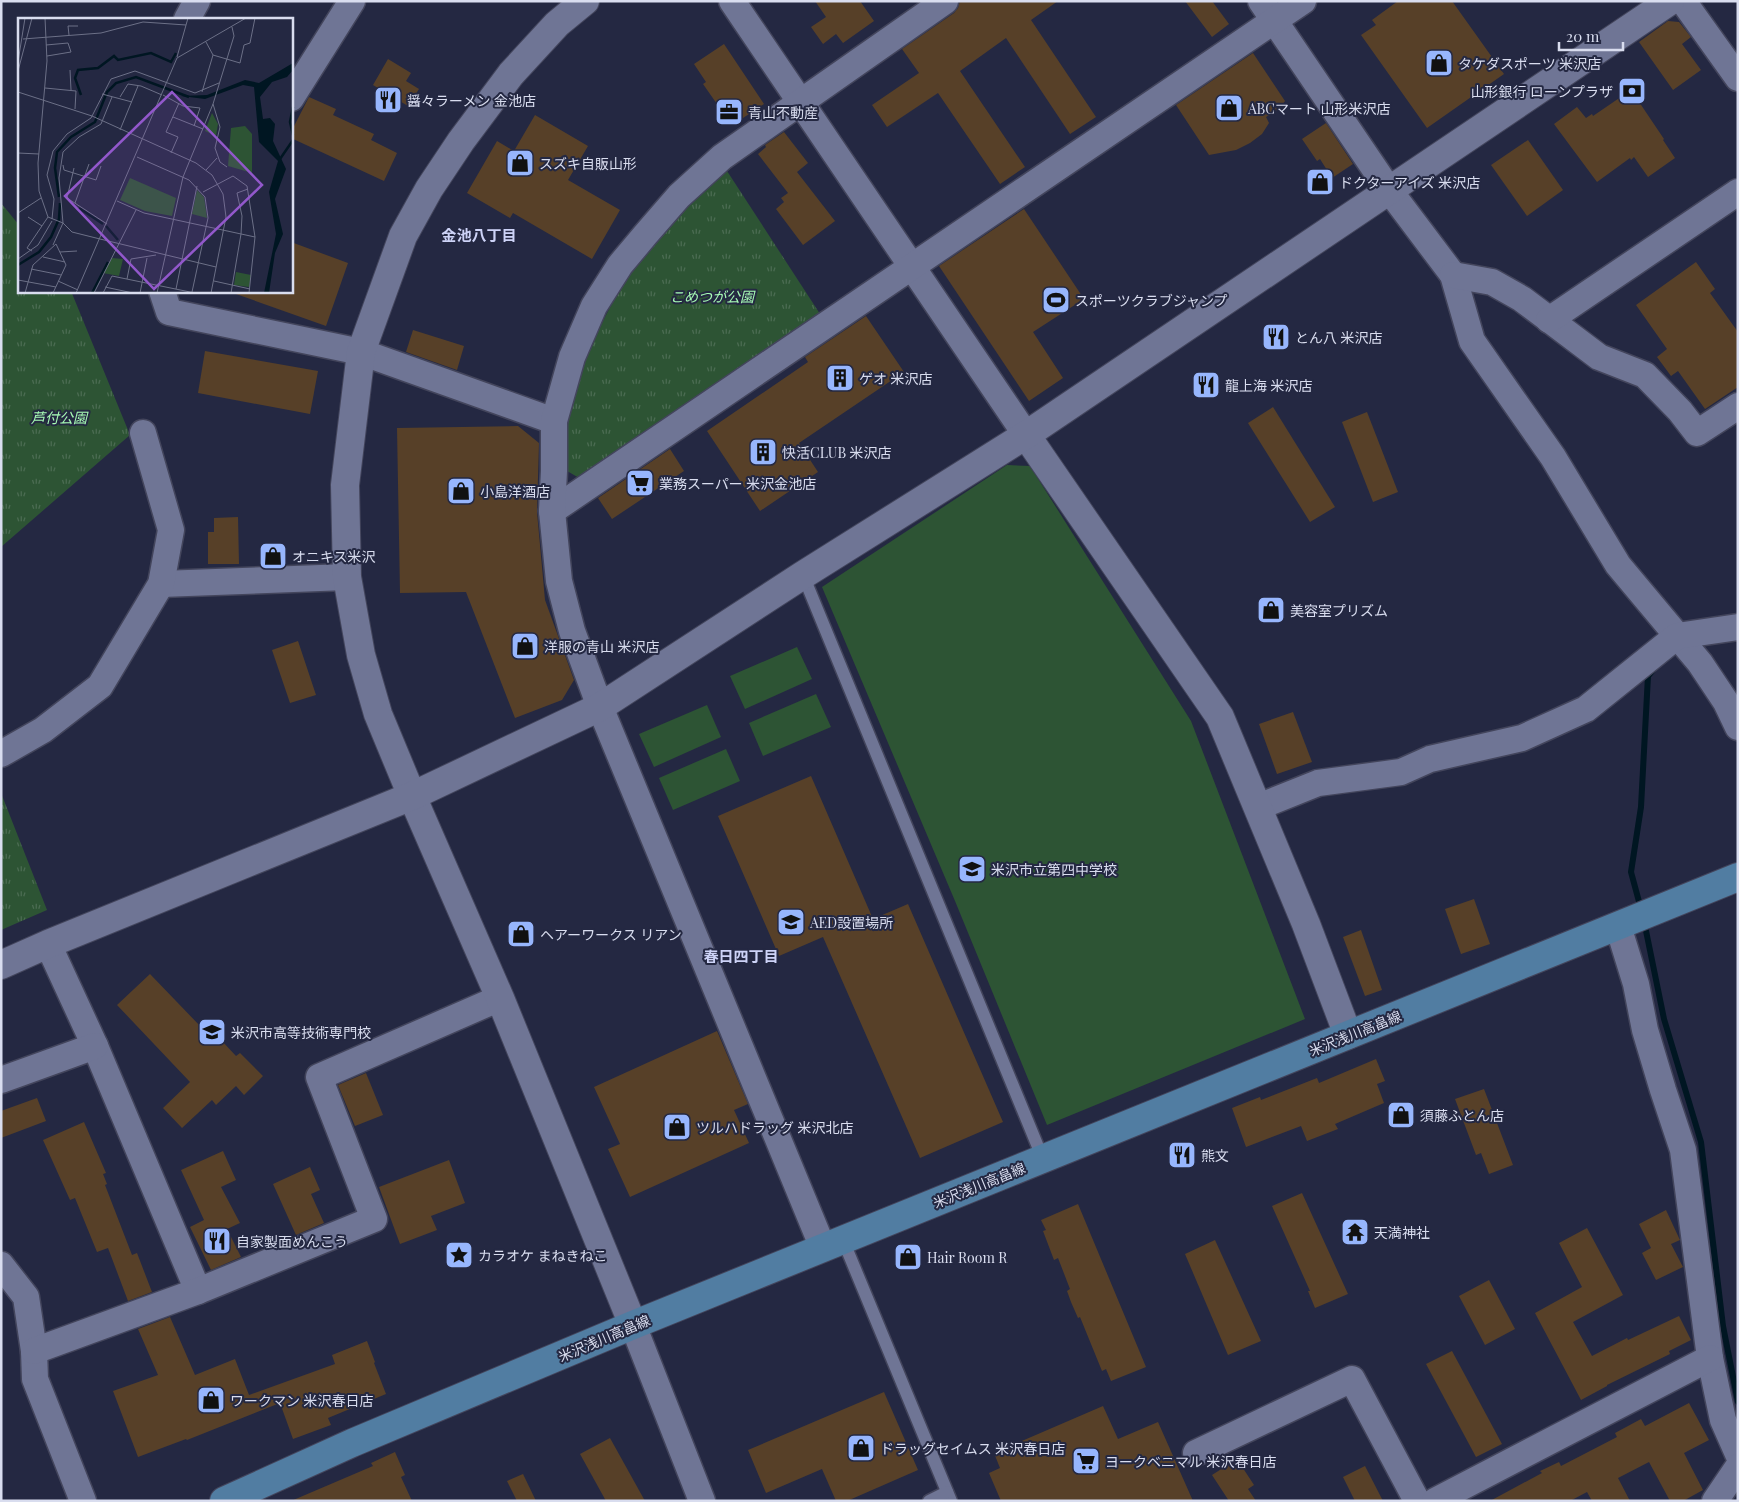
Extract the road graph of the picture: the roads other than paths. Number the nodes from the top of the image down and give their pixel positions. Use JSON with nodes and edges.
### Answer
{"nodes":[{"id":1,"x":197,"y":1,"type":"edge"},
{"id":2,"x":352,"y":1,"type":"edge"},
{"id":3,"x":585,"y":1,"type":"edge"},
{"id":4,"x":732,"y":1,"type":"edge"},
{"id":5,"x":945,"y":1,"type":"edge"},
{"id":6,"x":1303,"y":1,"type":"edge"},
{"id":7,"x":1670,"y":1,"type":"edge"},
{"id":8,"x":1683,"y":1,"type":"edge"},
{"id":9,"x":1268,"y":11,"type":"edge"},
{"id":10,"x":188,"y":18,"type":"edge"},
{"id":11,"x":1738,"y":78,"type":"edge"},
{"id":12,"x":292,"y":96,"type":"edge"},
{"id":13,"x":800,"y":102,"type":"junction"},
{"id":14,"x":1389,"y":190,"type":"junction"},
{"id":15,"x":1738,"y":192,"type":"edge"},
{"id":16,"x":913,"y":268,"type":"junction"},
{"id":17,"x":1453,"y":275,"type":"junction"},
{"id":18,"x":162,"y":292,"type":"edge"},
{"id":19,"x":1549,"y":320,"type":"junction"},
{"id":20,"x":361,"y":352,"type":"junction"},
{"id":21,"x":1738,"y":406,"type":"edge"},
{"id":22,"x":554,"y":421,"type":"junction"},
{"id":23,"x":143,"y":433,"type":"dead end"},
{"id":24,"x":1026,"y":435,"type":"junction"},
{"id":25,"x":552,"y":511,"type":"junction"},
{"id":26,"x":803,"y":575,"type":"junction"},
{"id":27,"x":347,"y":577,"type":"junction"},
{"id":28,"x":160,"y":584,"type":"junction"},
{"id":29,"x":1738,"y":627,"type":"edge"},
{"id":30,"x":1680,"y":639,"type":"junction"},
{"id":31,"x":600,"y":707,"type":"junction"},
{"id":32,"x":1738,"y":728,"type":"edge"},
{"id":33,"x":1,"y":754,"type":"edge"},
{"id":34,"x":412,"y":796,"type":"junction"},
{"id":35,"x":1258,"y":807,"type":"junction"},
{"id":36,"x":1738,"y":877,"type":"edge"},
{"id":37,"x":1618,"y":926,"type":"junction"},
{"id":38,"x":48,"y":944,"type":"junction"},
{"id":39,"x":1,"y":964,"type":"edge"},
{"id":40,"x":500,"y":998,"type":"junction"},
{"id":41,"x":1348,"y":1035,"type":"junction"},
{"id":42,"x":95,"y":1046,"type":"junction"},
{"id":43,"x":1,"y":1080,"type":"edge"},
{"id":44,"x":1043,"y":1159,"type":"junction"},
{"id":45,"x":833,"y":1244,"type":"junction"},
{"id":46,"x":1,"y":1265,"type":"edge"},
{"id":47,"x":198,"y":1291,"type":"junction"},
{"id":48,"x":633,"y":1325,"type":"junction"},
{"id":49,"x":34,"y":1351,"type":"junction"},
{"id":50,"x":1710,"y":1358,"type":"junction"},
{"id":51,"x":1196,"y":1453,"type":"dead end"},
{"id":52,"x":1738,"y":1454,"type":"edge"},
{"id":53,"x":1738,"y":1467,"type":"edge"},
{"id":54,"x":949,"y":1497,"type":"edge"},
{"id":55,"x":83,"y":1501,"type":"edge"},
{"id":56,"x":224,"y":1501,"type":"edge"},
{"id":57,"x":702,"y":1501,"type":"edge"},
{"id":58,"x":929,"y":1501,"type":"edge"},
{"id":59,"x":1417,"y":1501,"type":"edge"},
{"id":60,"x":1435,"y":1501,"type":"edge"},
{"id":61,"x":1715,"y":1501,"type":"edge"}],
"edges":[{"from":1,"to":10,"type":"street"},
{"from":2,"to":12,"type":"street"},
{"from":3,"to":20,"type":"street"},
{"from":4,"to":13,"type":"street"},
{"from":5,"to":13,"type":"street"},
{"from":6,"to":9,"type":"street"},
{"from":7,"to":14,"type":"street"},
{"from":8,"to":11,"type":"street"},
{"from":9,"to":14,"type":"street"},
{"from":9,"to":16,"type":"street"},
{"from":13,"to":16,"type":"street"},
{"from":13,"to":22,"type":"street"},
{"from":14,"to":17,"type":"street"},
{"from":14,"to":24,"type":"street"},
{"from":15,"to":19,"type":"street"},
{"from":16,"to":24,"type":"street"},
{"from":16,"to":25,"type":"street"},
{"from":17,"to":19,"type":"street"},
{"from":17,"to":30,"type":"street"},
{"from":18,"to":20,"type":"street"},
{"from":19,"to":21,"type":"street"},
{"from":20,"to":22,"type":"street"},
{"from":20,"to":27,"type":"street"},
{"from":22,"to":25,"type":"street"},
{"from":23,"to":28,"type":"street"},
{"from":24,"to":26,"type":"street"},
{"from":24,"to":35,"type":"street"},
{"from":25,"to":31,"type":"street"},
{"from":26,"to":31,"type":"street"},
{"from":26,"to":44,"type":"lane"},
{"from":27,"to":28,"type":"street"},
{"from":27,"to":34,"type":"street"},
{"from":28,"to":33,"type":"street"},
{"from":29,"to":30,"type":"street"},
{"from":30,"to":32,"type":"street"},
{"from":30,"to":35,"type":"street"},
{"from":31,"to":34,"type":"street"},
{"from":31,"to":45,"type":"street"},
{"from":34,"to":38,"type":"street"},
{"from":34,"to":40,"type":"street"},
{"from":35,"to":41,"type":"street"},
{"from":36,"to":37,"type":"main road","name":"米沢浅川高畠線"},
{"from":37,"to":41,"type":"main road","name":"米沢浅川高畠線"},
{"from":37,"to":50,"type":"street"},
{"from":38,"to":39,"type":"street"},
{"from":38,"to":42,"type":"street"},
{"from":40,"to":47,"type":"street"},
{"from":40,"to":48,"type":"street"},
{"from":41,"to":44,"type":"main road","name":"米沢浅川高畠線"},
{"from":42,"to":43,"type":"street"},
{"from":42,"to":47,"type":"street"},
{"from":44,"to":45,"type":"main road","name":"米沢浅川高畠線"},
{"from":45,"to":48,"type":"main road","name":"米沢浅川高畠線"},
{"from":45,"to":54,"type":"lane"},
{"from":46,"to":49,"type":"street"},
{"from":47,"to":49,"type":"street"},
{"from":48,"to":56,"type":"main road","name":"米沢浅川高畠線"},
{"from":48,"to":57,"type":"street"},
{"from":49,"to":55,"type":"street"},
{"from":50,"to":52,"type":"street"},
{"from":50,"to":60,"type":"street"},
{"from":51,"to":59,"type":"street"},
{"from":53,"to":61,"type":"street"},
{"from":54,"to":58,"type":"lane"}]}
